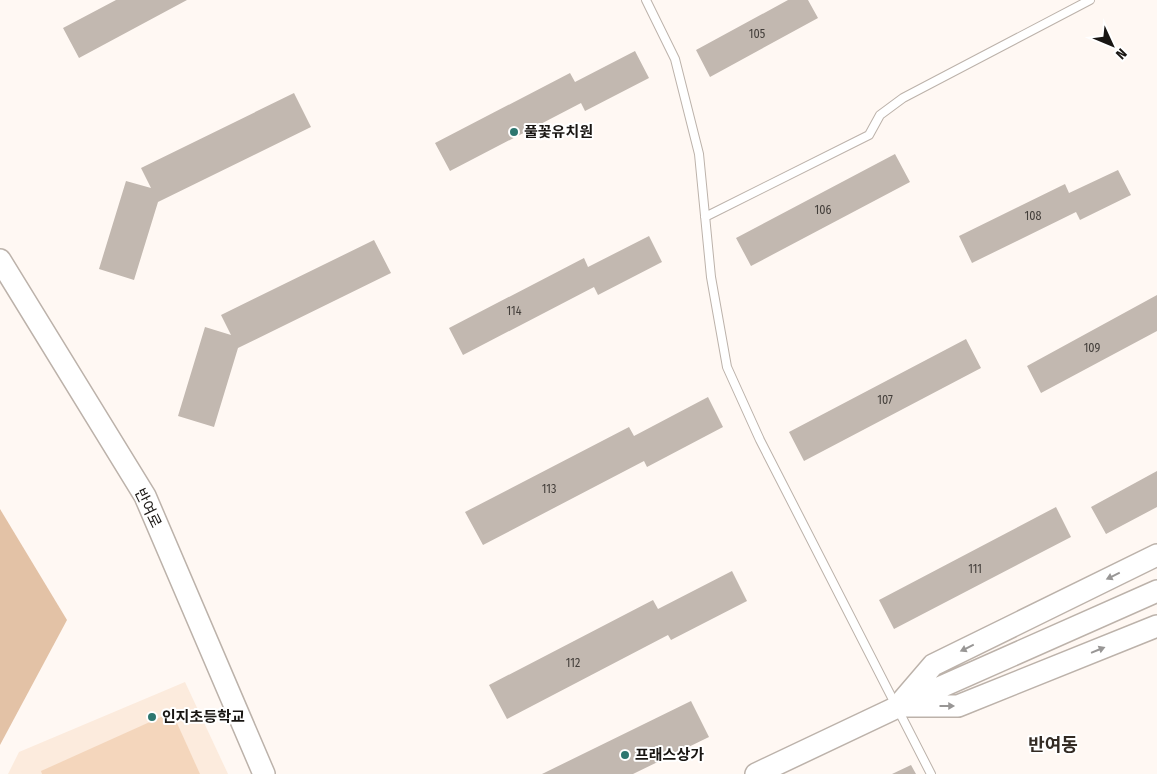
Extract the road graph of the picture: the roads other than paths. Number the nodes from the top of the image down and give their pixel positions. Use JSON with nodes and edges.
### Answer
{"nodes":[{"id":1,"x":646,"y":0,"type":"edge"},
{"id":2,"x":1090,"y":0,"type":"edge"},
{"id":3,"x":705,"y":217,"type":"junction"},
{"id":4,"x":0,"y":260,"type":"edge"},
{"id":5,"x":1157,"y":555,"type":"edge"},
{"id":6,"x":1157,"y":591,"type":"edge"},
{"id":7,"x":1157,"y":626,"type":"edge"},
{"id":8,"x":898,"y":706,"type":"junction"},
{"id":9,"x":264,"y":774,"type":"edge"},
{"id":10,"x":756,"y":774,"type":"edge"},
{"id":11,"x":931,"y":774,"type":"edge"}],
"edges":[{"from":1,"to":3,"type":"lane"},
{"from":2,"to":3,"type":"lane"},
{"from":3,"to":8,"type":"lane"},
{"from":4,"to":9,"type":"main road","name":"반여로"},
{"from":5,"to":8,"type":"main road","one_way":true},
{"from":6,"to":8,"type":"main road"},
{"from":8,"to":7,"type":"main road","one_way":true},
{"from":8,"to":10,"type":"main road"},
{"from":8,"to":11,"type":"lane"}]}
